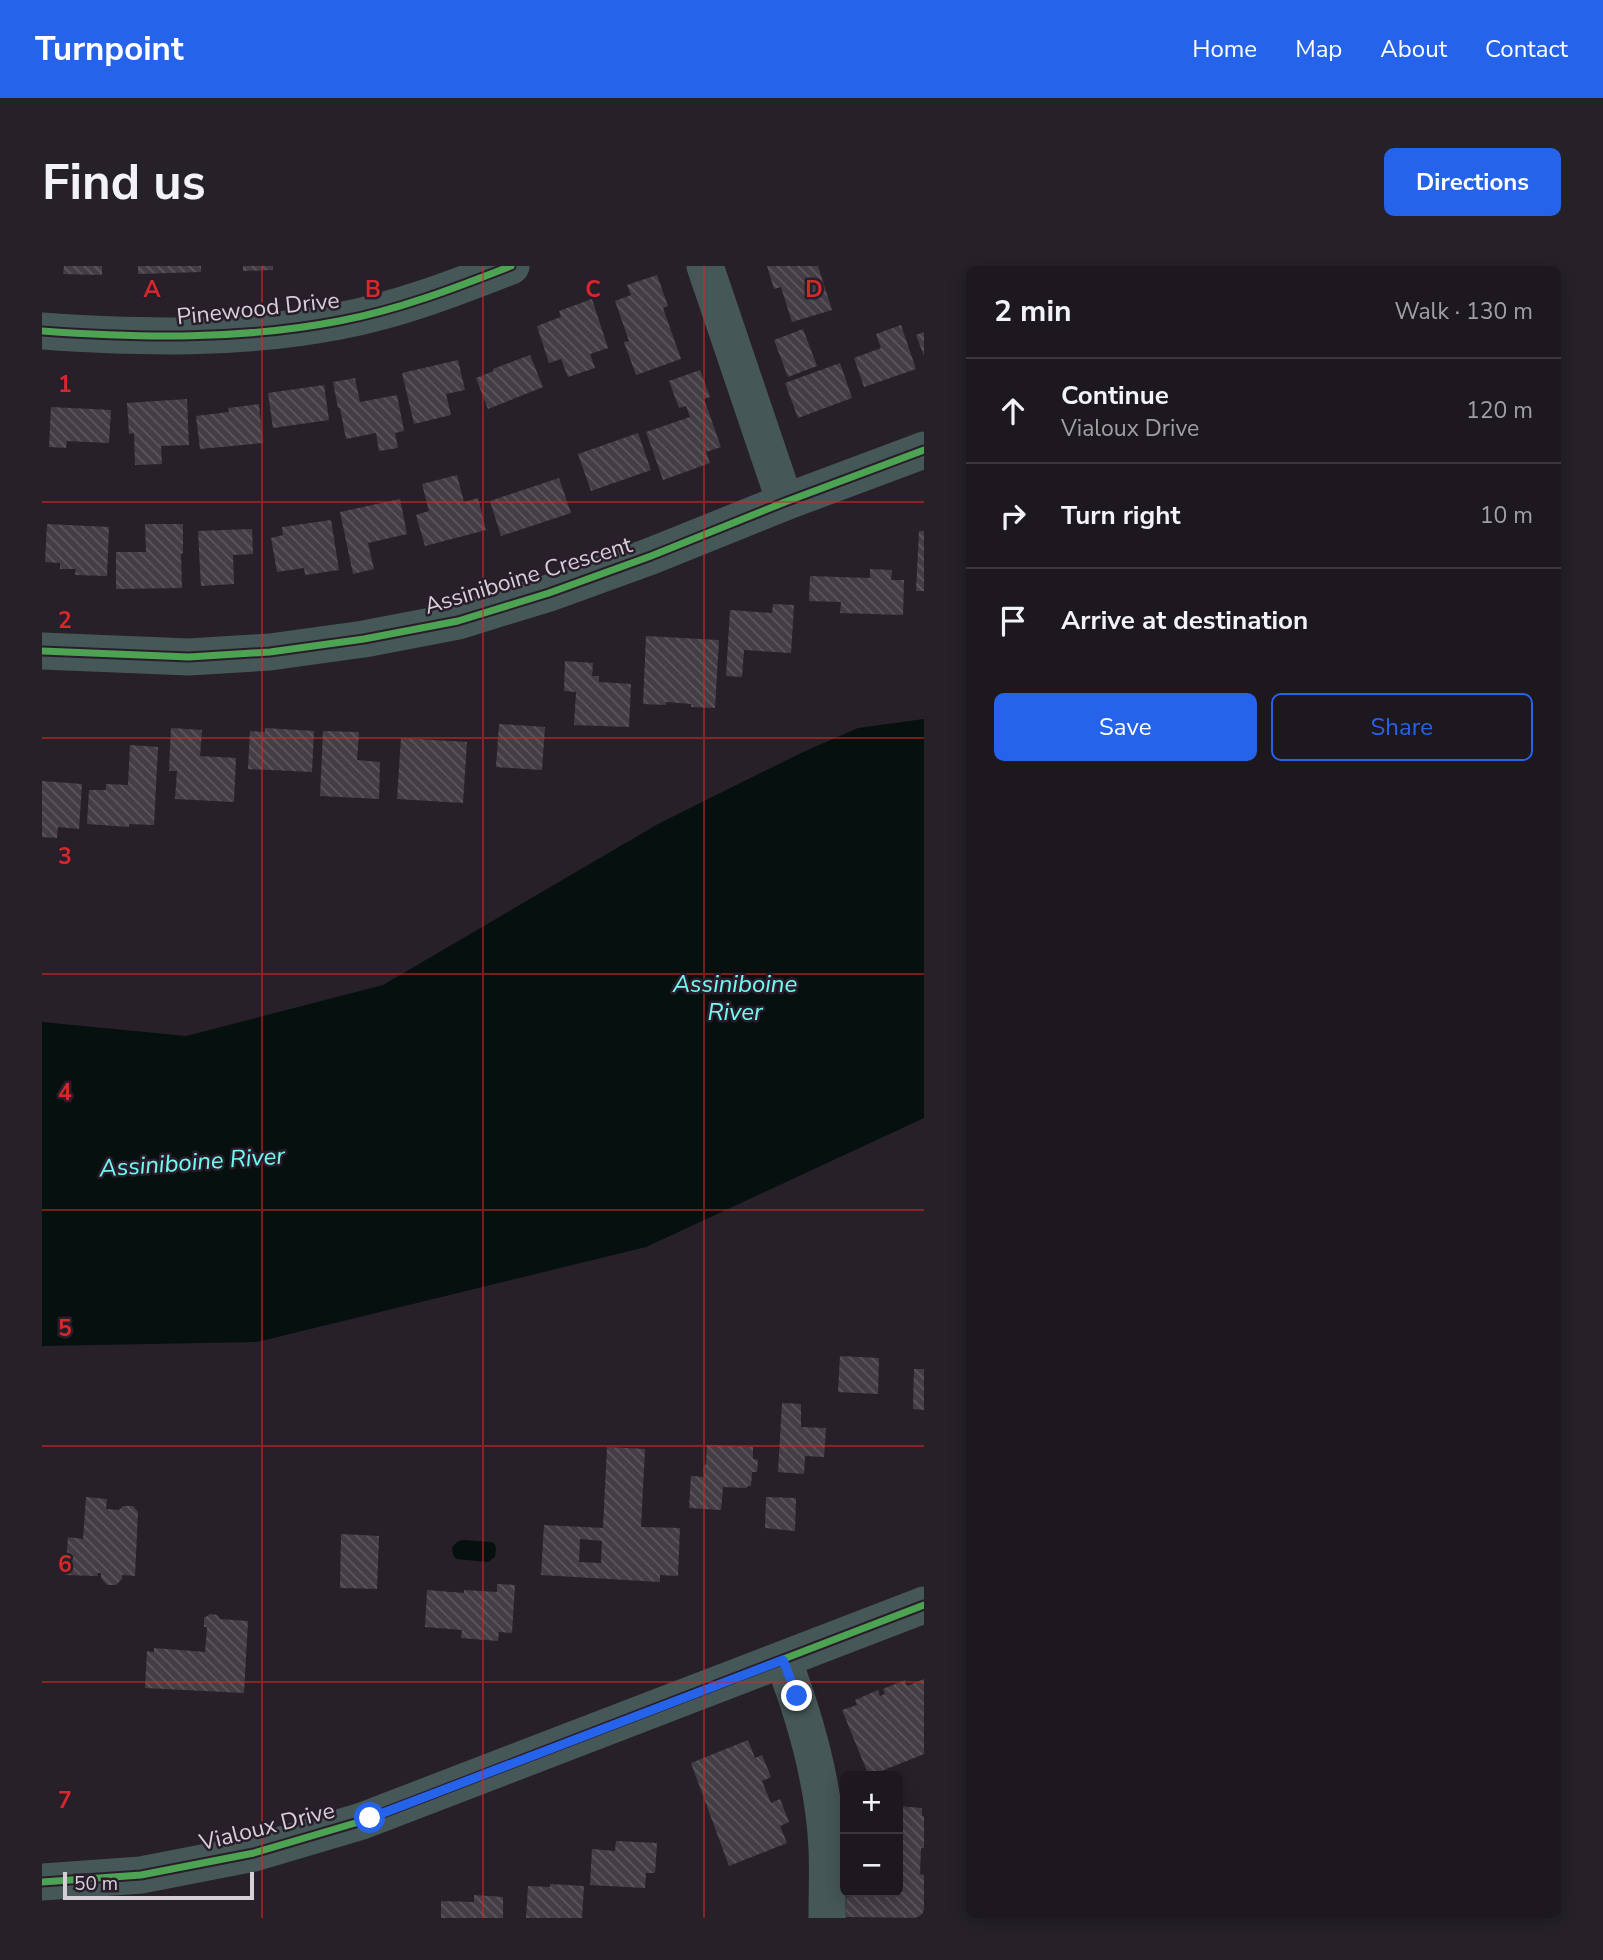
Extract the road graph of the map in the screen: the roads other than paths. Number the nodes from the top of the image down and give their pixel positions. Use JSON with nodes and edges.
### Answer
{"nodes":[{"id":1,"x":511,"y":266,"type":"edge"},
{"id":2,"x":705,"y":266,"type":"edge"},
{"id":3,"x":42,"y":331,"type":"edge"},
{"id":4,"x":924,"y":450,"type":"edge"},
{"id":5,"x":785,"y":502,"type":"junction"},
{"id":6,"x":42,"y":651,"type":"edge"},
{"id":7,"x":924,"y":1605,"type":"edge"},
{"id":8,"x":783,"y":1660,"type":"junction"},
{"id":9,"x":42,"y":1882,"type":"edge"},
{"id":10,"x":827,"y":1918,"type":"edge"}],
"edges":[{"from":1,"to":3,"type":"street","name":"Pinewood Drive"},
{"from":2,"to":5,"type":"street"},
{"from":4,"to":5,"type":"street","name":"Assiniboine Crescent"},
{"from":5,"to":6,"type":"street","name":"Assiniboine Crescent"},
{"from":7,"to":8,"type":"street","name":"Vialoux Drive"},
{"from":8,"to":9,"type":"street","name":"Vialoux Drive"},
{"from":8,"to":10,"type":"street"}]}
